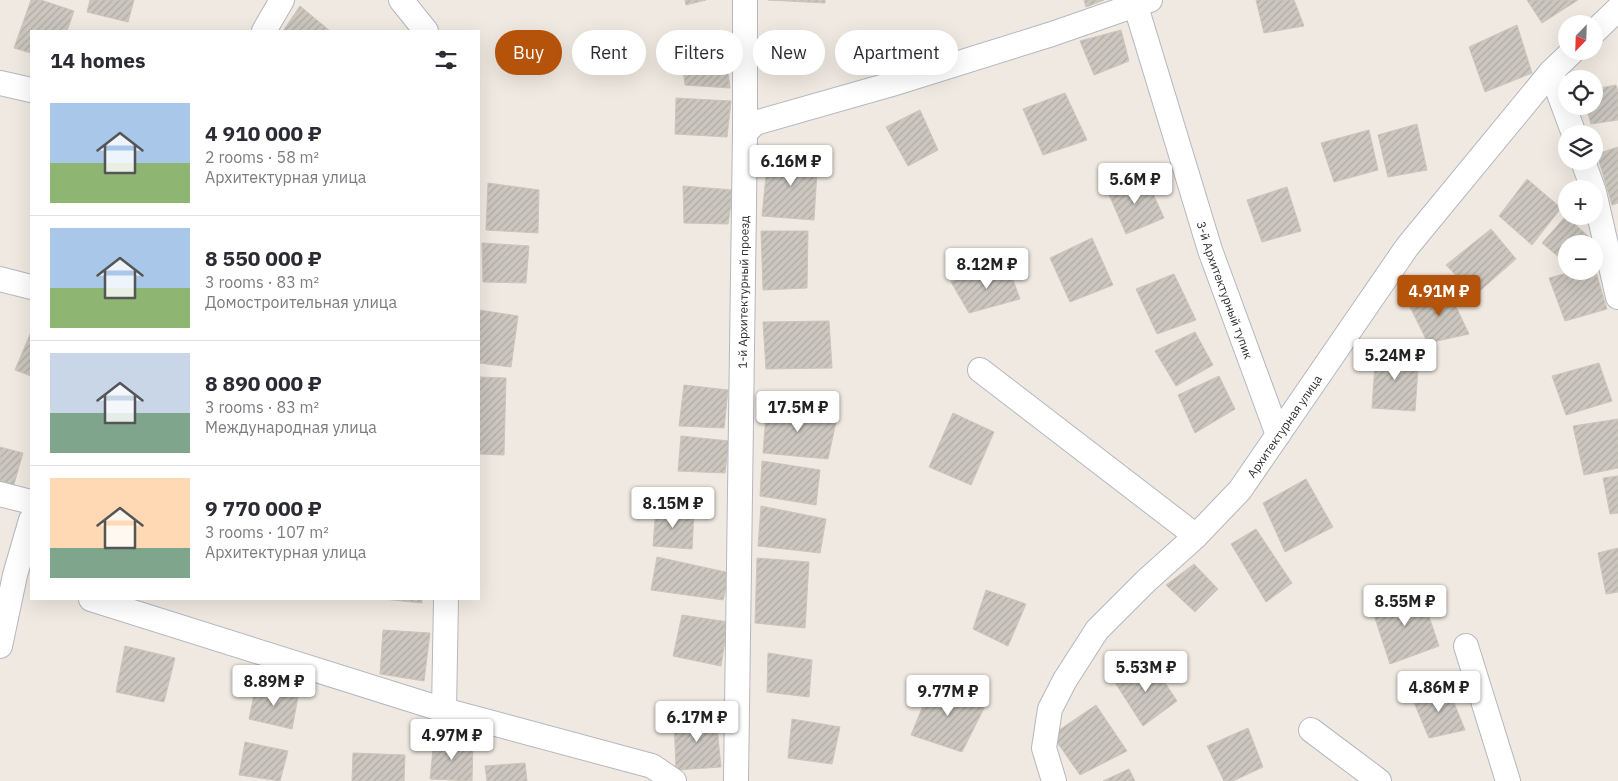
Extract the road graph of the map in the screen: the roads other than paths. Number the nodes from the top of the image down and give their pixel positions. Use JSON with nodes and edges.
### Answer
{"nodes":[{"id":1,"x":282,"y":0,"type":"edge"},
{"id":2,"x":401,"y":0,"type":"edge"},
{"id":3,"x":744,"y":0,"type":"edge"},
{"id":4,"x":1140,"y":2,"type":"edge"},
{"id":5,"x":1618,"y":9,"type":"edge"},
{"id":6,"x":1603,"y":23,"type":"edge"},
{"id":7,"x":265,"y":30,"type":"edge"},
{"id":8,"x":425,"y":30,"type":"edge"},
{"id":9,"x":1564,"y":60,"type":"edge"},
{"id":10,"x":1551,"y":72,"type":"junction"},
{"id":11,"x":0,"y":83,"type":"edge"},
{"id":12,"x":30,"y":90,"type":"edge"},
{"id":13,"x":1571,"y":125,"type":"edge"},
{"id":14,"x":745,"y":132,"type":"junction"},
{"id":15,"x":1601,"y":225,"type":"edge"},
{"id":16,"x":0,"y":279,"type":"edge"},
{"id":17,"x":30,"y":287,"type":"edge"},
{"id":18,"x":1618,"y":297,"type":"edge"},
{"id":19,"x":980,"y":370,"type":"dead end"},
{"id":20,"x":1278,"y":435,"type":"junction"},
{"id":21,"x":0,"y":494,"type":"edge"},
{"id":22,"x":30,"y":502,"type":"edge"},
{"id":23,"x":30,"y":527,"type":"edge"},
{"id":24,"x":1196,"y":536,"type":"junction"},
{"id":25,"x":23,"y":577,"type":"edge"},
{"id":26,"x":94,"y":600,"type":"edge"},
{"id":27,"x":446,"y":600,"type":"edge"},
{"id":28,"x":0,"y":646,"type":"edge"},
{"id":29,"x":1466,"y":646,"type":"dead end"},
{"id":30,"x":444,"y":710,"type":"junction"},
{"id":31,"x":1311,"y":730,"type":"dead end"},
{"id":32,"x":674,"y":781,"type":"edge"},
{"id":33,"x":736,"y":781,"type":"edge"},
{"id":34,"x":1054,"y":781,"type":"edge"},
{"id":35,"x":1379,"y":781,"type":"edge"},
{"id":36,"x":1508,"y":781,"type":"edge"}],
"edges":[{"from":1,"to":7,"type":"street"},
{"from":2,"to":8,"type":"street"},
{"from":3,"to":14,"type":"street","name":"1-й Архитектурный проезд"},
{"from":4,"to":14,"type":"street"},
{"from":4,"to":20,"type":"street","name":"3-й Архитектурный тупик"},
{"from":5,"to":6,"type":"street"},
{"from":9,"to":10,"type":"street","name":"Архитектурная улица"},
{"from":10,"to":13,"type":"street"},
{"from":10,"to":20,"type":"street","name":"Архитектурная улица"},
{"from":11,"to":12,"type":"street"},
{"from":14,"to":33,"type":"street","name":"1-й Архитектурный проезд"},
{"from":15,"to":18,"type":"street"},
{"from":16,"to":17,"type":"street"},
{"from":19,"to":24,"type":"street"},
{"from":20,"to":24,"type":"street","name":"Архитектурная улица"},
{"from":21,"to":22,"type":"street"},
{"from":23,"to":25,"type":"street"},
{"from":24,"to":34,"type":"street","name":"Архитектурная улица"},
{"from":25,"to":28,"type":"street"},
{"from":26,"to":30,"type":"street"},
{"from":27,"to":30,"type":"street"},
{"from":29,"to":36,"type":"street"},
{"from":30,"to":32,"type":"street"},
{"from":31,"to":35,"type":"street"}]}
